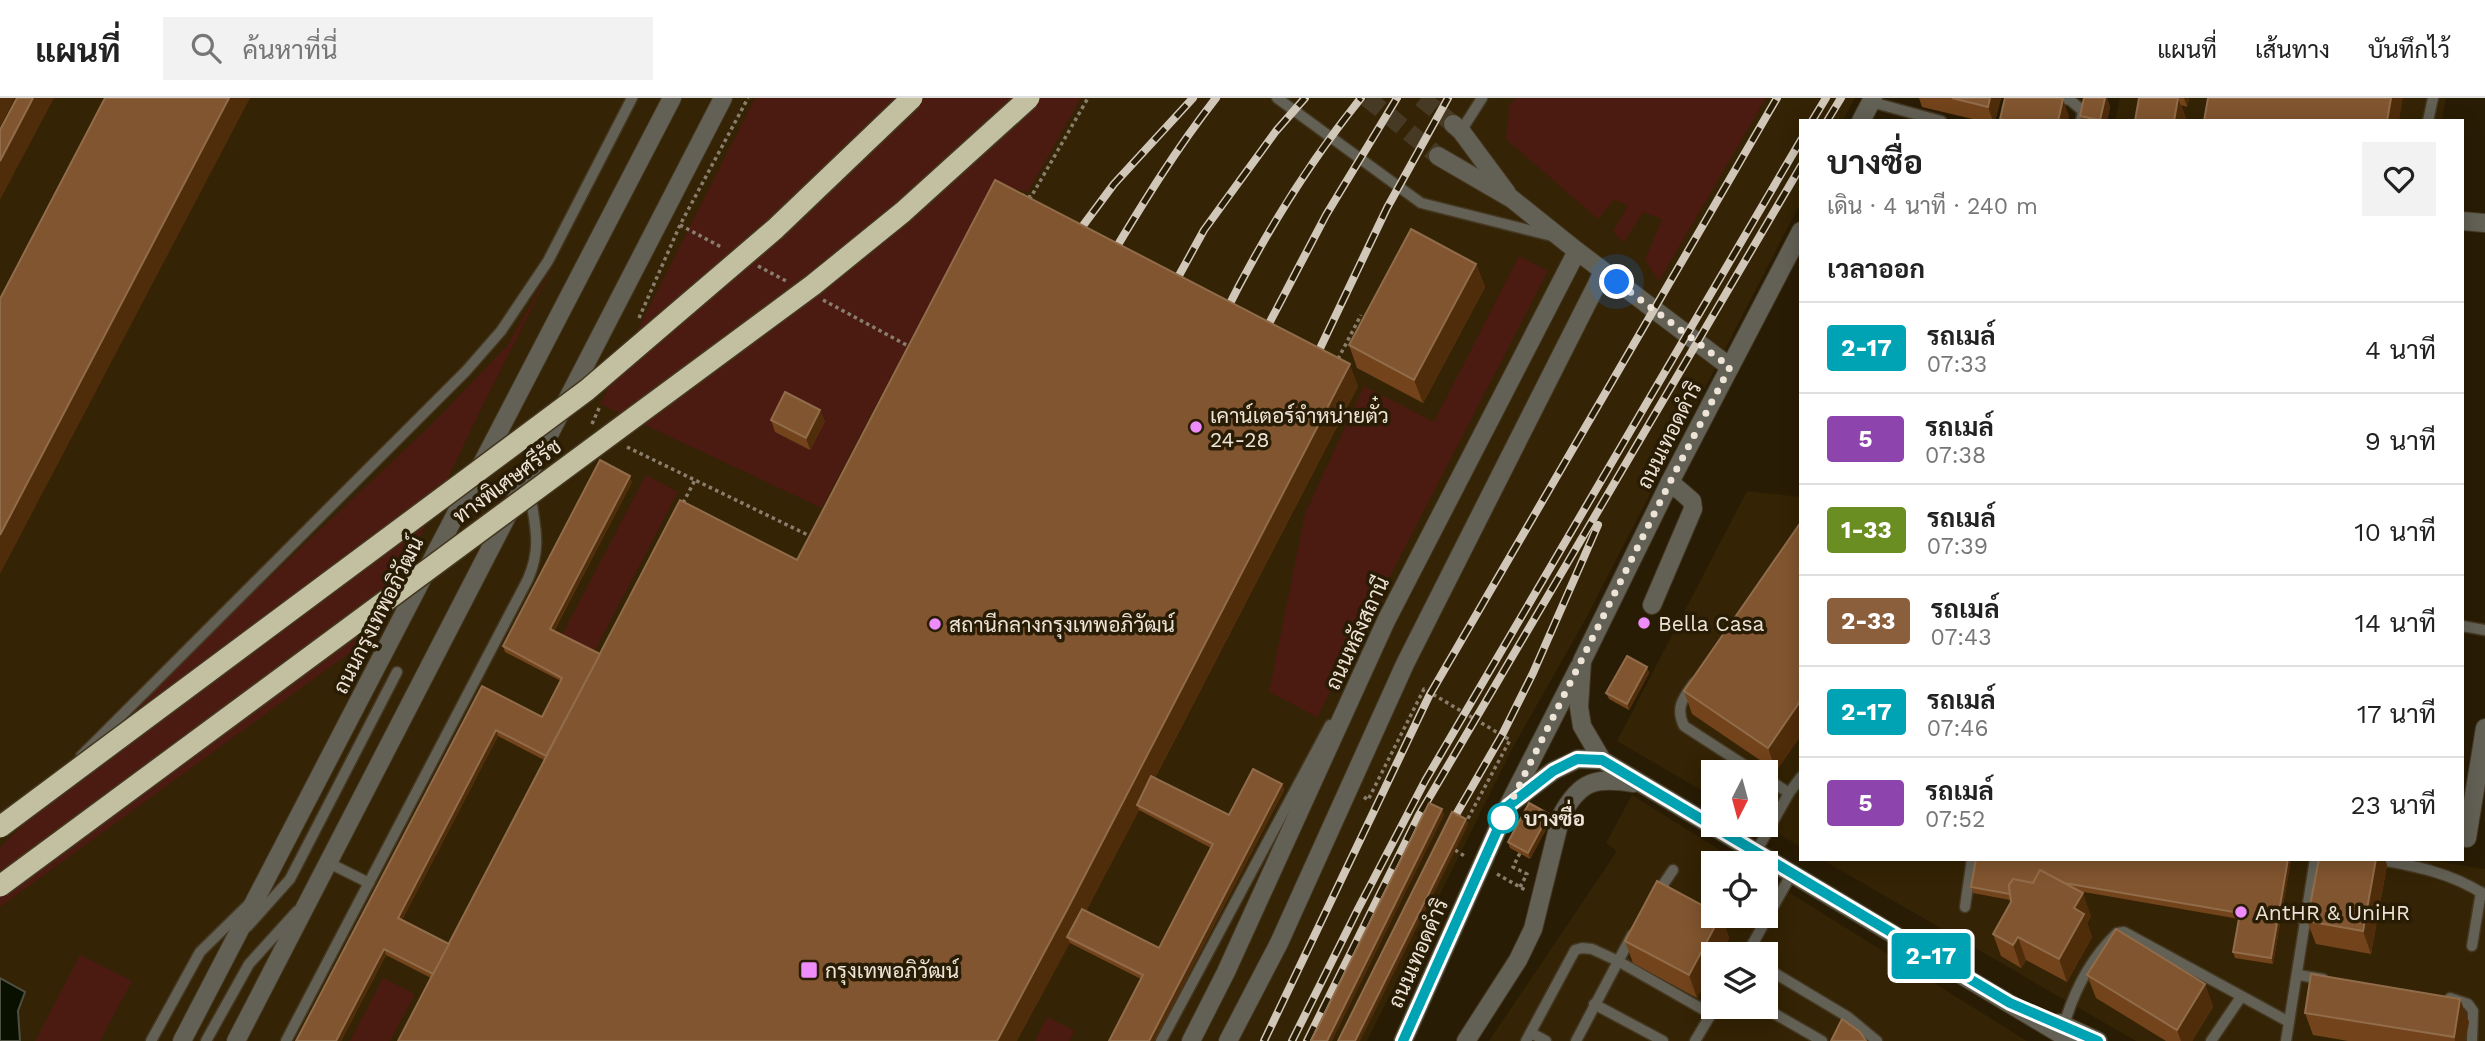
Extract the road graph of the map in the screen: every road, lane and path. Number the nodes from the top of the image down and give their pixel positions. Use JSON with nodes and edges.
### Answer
{"nodes":[{"id":1,"x":632,"y":98,"type":"edge"},
{"id":2,"x":672,"y":98,"type":"edge"},
{"id":3,"x":723,"y":98,"type":"edge"},
{"id":4,"x":748,"y":98,"type":"edge"},
{"id":5,"x":912,"y":98,"type":"edge"},
{"id":6,"x":1029,"y":98,"type":"edge"},
{"id":7,"x":1088,"y":98,"type":"edge"},
{"id":8,"x":1277,"y":98,"type":"edge"},
{"id":9,"x":1482,"y":98,"type":"edge"},
{"id":10,"x":2060,"y":98,"type":"edge"},
{"id":11,"x":2432,"y":98,"type":"edge"},
{"id":12,"x":1872,"y":100,"type":"edge"},
{"id":13,"x":1862,"y":119,"type":"edge"},
{"id":14,"x":1934,"y":119,"type":"edge"},
{"id":15,"x":2081,"y":119,"type":"edge"},
{"id":16,"x":2428,"y":119,"type":"edge"},
{"id":17,"x":1457,"y":128,"type":"joint"},
{"id":18,"x":1438,"y":156,"type":"tunnel mouth"},
{"id":19,"x":1014,"y":194,"type":"edge"},
{"id":20,"x":1512,"y":199,"type":"junction"},
{"id":21,"x":2464,"y":221,"type":"edge"},
{"id":22,"x":2485,"y":223,"type":"edge"},
{"id":23,"x":1799,"y":235,"type":"edge"},
{"id":24,"x":1562,"y":239,"type":"junction"},
{"id":25,"x":1577,"y":251,"type":"junction"},
{"id":26,"x":1603,"y":272,"type":"junction"},
{"id":27,"x":1361,"y":315,"type":"dead end"},
{"id":28,"x":635,"y":327,"type":"dead end"},
{"id":29,"x":1338,"y":361,"type":"edge"},
{"id":30,"x":1730,"y":367,"type":"junction"},
{"id":31,"x":601,"y":403,"type":"dead end"},
{"id":32,"x":592,"y":430,"type":"dead end"},
{"id":33,"x":626,"y":447,"type":"dead end"},
{"id":34,"x":527,"y":477,"type":"junction"},
{"id":35,"x":695,"y":480,"type":"junction"},
{"id":36,"x":1670,"y":482,"type":"junction"},
{"id":37,"x":682,"y":504,"type":"edge"},
{"id":38,"x":817,"y":540,"type":"edge"},
{"id":39,"x":1652,"y":605,"type":"dead end"},
{"id":40,"x":1386,"y":621,"type":"junction"},
{"id":41,"x":2464,"y":626,"type":"edge"},
{"id":42,"x":2485,"y":630,"type":"edge"},
{"id":43,"x":1582,"y":661,"type":"junction"},
{"id":44,"x":1703,"y":669,"type":"edge"},
{"id":45,"x":397,"y":672,"type":"dead end"},
{"id":46,"x":2485,"y":728,"type":"edge"},
{"id":47,"x":1602,"y":760,"type":"junction"},
{"id":48,"x":1736,"y":760,"type":"edge"},
{"id":49,"x":1799,"y":780,"type":"edge"},
{"id":50,"x":1641,"y":784,"type":"junction"},
{"id":51,"x":1778,"y":786,"type":"edge"},
{"id":52,"x":1348,"y":789,"type":"junction"},
{"id":53,"x":1789,"y":793,"type":"junction"},
{"id":54,"x":1508,"y":806,"type":"junction"},
{"id":55,"x":1465,"y":824,"type":"edge"},
{"id":56,"x":0,"y":827,"type":"edge"},
{"id":57,"x":0,"y":837,"type":"edge"},
{"id":58,"x":2464,"y":837,"type":"edge"},
{"id":59,"x":1754,"y":851,"type":"edge"},
{"id":60,"x":1757,"y":851,"type":"edge"},
{"id":61,"x":1520,"y":853,"type":"edge"},
{"id":62,"x":1972,"y":861,"type":"edge"},
{"id":63,"x":2315,"y":861,"type":"edge"},
{"id":64,"x":2386,"y":861,"type":"edge"},
{"id":65,"x":329,"y":863,"type":"junction"},
{"id":66,"x":1778,"y":865,"type":"edge"},
{"id":67,"x":1673,"y":870,"type":"dead end"},
{"id":68,"x":1792,"y":873,"type":"junction"},
{"id":69,"x":369,"y":883,"type":"junction"},
{"id":70,"x":0,"y":886,"type":"edge"},
{"id":71,"x":1520,"y":887,"type":"dead end"},
{"id":72,"x":2483,"y":893,"type":"edge"},
{"id":73,"x":313,"y":894,"type":"junction"},
{"id":74,"x":258,"y":895,"type":"junction"},
{"id":75,"x":1648,"y":906,"type":"edge"},
{"id":76,"x":1965,"y":907,"type":"dead end"},
{"id":77,"x":1637,"y":926,"type":"edge"},
{"id":78,"x":234,"y":942,"type":"junction"},
{"id":79,"x":1753,"y":942,"type":"edge"},
{"id":80,"x":2472,"y":946,"type":"dead end"},
{"id":81,"x":1619,"y":961,"type":"junction"},
{"id":82,"x":1778,"y":975,"type":"edge"},
{"id":83,"x":2298,"y":975,"type":"junction"},
{"id":84,"x":2339,"y":981,"type":"edge"},
{"id":85,"x":2433,"y":996,"type":"edge"},
{"id":86,"x":2241,"y":997,"type":"junction"},
{"id":87,"x":1594,"y":1004,"type":"junction"},
{"id":88,"x":1701,"y":1004,"type":"edge"},
{"id":89,"x":2016,"y":1007,"type":"junction"},
{"id":90,"x":1778,"y":1016,"type":"edge"},
{"id":91,"x":1848,"y":1017,"type":"junction"},
{"id":92,"x":1708,"y":1019,"type":"edge"},
{"id":93,"x":2289,"y":1022,"type":"junction"},
{"id":94,"x":1841,"y":1028,"type":"edge"},
{"id":95,"x":2068,"y":1033,"type":"edge"},
{"id":96,"x":1529,"y":1037,"type":"edge"},
{"id":97,"x":151,"y":1041,"type":"edge"},
{"id":98,"x":182,"y":1041,"type":"edge"},
{"id":99,"x":206,"y":1041,"type":"edge"},
{"id":100,"x":236,"y":1041,"type":"edge"},
{"id":101,"x":286,"y":1041,"type":"edge"},
{"id":102,"x":1161,"y":1041,"type":"edge"},
{"id":103,"x":1191,"y":1041,"type":"edge"},
{"id":104,"x":1228,"y":1041,"type":"edge"},
{"id":105,"x":1403,"y":1041,"type":"edge"},
{"id":106,"x":1466,"y":1041,"type":"edge"},
{"id":107,"x":1546,"y":1041,"type":"edge"},
{"id":108,"x":1576,"y":1041,"type":"edge"},
{"id":109,"x":1663,"y":1041,"type":"edge"},
{"id":110,"x":1695,"y":1041,"type":"edge"},
{"id":111,"x":1822,"y":1041,"type":"edge"},
{"id":112,"x":1877,"y":1041,"type":"edge"},
{"id":113,"x":2052,"y":1041,"type":"edge"},
{"id":114,"x":2098,"y":1041,"type":"edge"},
{"id":115,"x":2211,"y":1041,"type":"edge"},
{"id":116,"x":2286,"y":1041,"type":"edge"},
{"id":117,"x":2472,"y":1041,"type":"edge"}],
"edges":[{"from":1,"to":57,"type":"lane"},
{"from":2,"to":74,"type":"street","name":"ถนนกรุงเทพอภิวัฒน์"},
{"from":3,"to":34,"type":"street"},
{"from":4,"to":28,"type":"path"},
{"from":5,"to":56,"type":"highway","name":"ทางพิเศษศรีรัช","bridge":true},
{"from":6,"to":70,"type":"highway","name":"ทางพิเศษศรีรัช","bridge":true},
{"from":7,"to":19,"type":"path"},
{"from":8,"to":24,"type":"lane"},
{"from":9,"to":17,"type":"lane"},
{"from":10,"to":15,"type":"lane"},
{"from":11,"to":16,"type":"lane"},
{"from":12,"to":13,"type":"street"},
{"from":12,"to":14,"type":"lane"},
{"from":17,"to":20,"type":"street"},
{"from":18,"to":20,"type":"street"},
{"from":20,"to":24,"type":"street"},
{"from":21,"to":22,"type":"street"},
{"from":23,"to":30,"type":"street","name":"ถนนเทอดดำริ"},
{"from":24,"to":25,"type":"street"},
{"from":25,"to":26,"type":"street"},
{"from":25,"to":40,"type":"street","name":"ถนนหลังสถานี"},
{"from":26,"to":30,"type":"street"},
{"from":26,"to":52,"type":"street"},
{"from":27,"to":29,"type":"path"},
{"from":30,"to":36,"type":"street","name":"ถนนเทอดดำริ"},
{"from":31,"to":32,"type":"path"},
{"from":33,"to":35,"type":"path"},
{"from":34,"to":65,"type":"street"},
{"from":34,"to":69,"type":"lane"},
{"from":35,"to":37,"type":"path"},
{"from":35,"to":38,"type":"path"},
{"from":36,"to":39,"type":"street"},
{"from":36,"to":43,"type":"street","name":"ถนนเทอดดำริ"},
{"from":40,"to":102,"type":"lane"},
{"from":40,"to":103,"type":"street","name":"ถนนหลังสถานี"},
{"from":41,"to":42,"type":"lane"},
{"from":43,"to":47,"type":"street","name":"ถนนเทอดดำริ"},
{"from":43,"to":54,"type":"street","name":"ถนนเทอดดำริ"},
{"from":44,"to":48,"type":"lane"},
{"from":45,"to":78,"type":"lane"},
{"from":46,"to":58,"type":"street"},
{"from":47,"to":50,"type":"street"},
{"from":47,"to":54,"type":"street","name":"ถนนเทอดดำริ"},
{"from":49,"to":53,"type":"lane"},
{"from":50,"to":59,"type":"street"},
{"from":50,"to":106,"type":"street"},
{"from":51,"to":53,"type":"lane"},
{"from":52,"to":55,"type":"path"},
{"from":52,"to":104,"type":"street"},
{"from":53,"to":60,"type":"lane"},
{"from":54,"to":105,"type":"street","name":"ถนนเทอดดำริ"},
{"from":61,"to":71,"type":"path"},
{"from":62,"to":76,"type":"lane"},
{"from":63,"to":83,"type":"lane"},
{"from":64,"to":72,"type":"lane"},
{"from":65,"to":69,"type":"lane"},
{"from":65,"to":73,"type":"street"},
{"from":66,"to":68,"type":"street"},
{"from":67,"to":75,"type":"lane"},
{"from":68,"to":79,"type":"lane"},
{"from":68,"to":89,"type":"street"},
{"from":69,"to":101,"type":"lane"},
{"from":72,"to":80,"type":"lane"},
{"from":73,"to":99,"type":"lane"},
{"from":73,"to":100,"type":"street"},
{"from":74,"to":78,"type":"street","name":"ถนนกรุงเทพอภิวัฒน์"},
{"from":74,"to":97,"type":"lane"},
{"from":77,"to":81,"type":"lane"},
{"from":78,"to":98,"type":"street","name":"ถนนกรุงเทพอภิวัฒน์"},
{"from":81,"to":87,"type":"lane"},
{"from":81,"to":88,"type":"lane"},
{"from":81,"to":96,"type":"lane"},
{"from":82,"to":91,"type":"lane"},
{"from":83,"to":84,"type":"lane"},
{"from":83,"to":93,"type":"lane"},
{"from":85,"to":117,"type":"lane"},
{"from":86,"to":93,"type":"lane"},
{"from":86,"to":95,"type":"lane"},
{"from":86,"to":115,"type":"lane"},
{"from":87,"to":108,"type":"lane"},
{"from":87,"to":109,"type":"lane"},
{"from":89,"to":95,"type":"street"},
{"from":89,"to":113,"type":"street"},
{"from":90,"to":111,"type":"lane"},
{"from":91,"to":94,"type":"lane"},
{"from":91,"to":112,"type":"lane"},
{"from":92,"to":110,"type":"lane"},
{"from":93,"to":116,"type":"lane"},
{"from":95,"to":114,"type":"street"},
{"from":96,"to":107,"type":"lane"}]}
